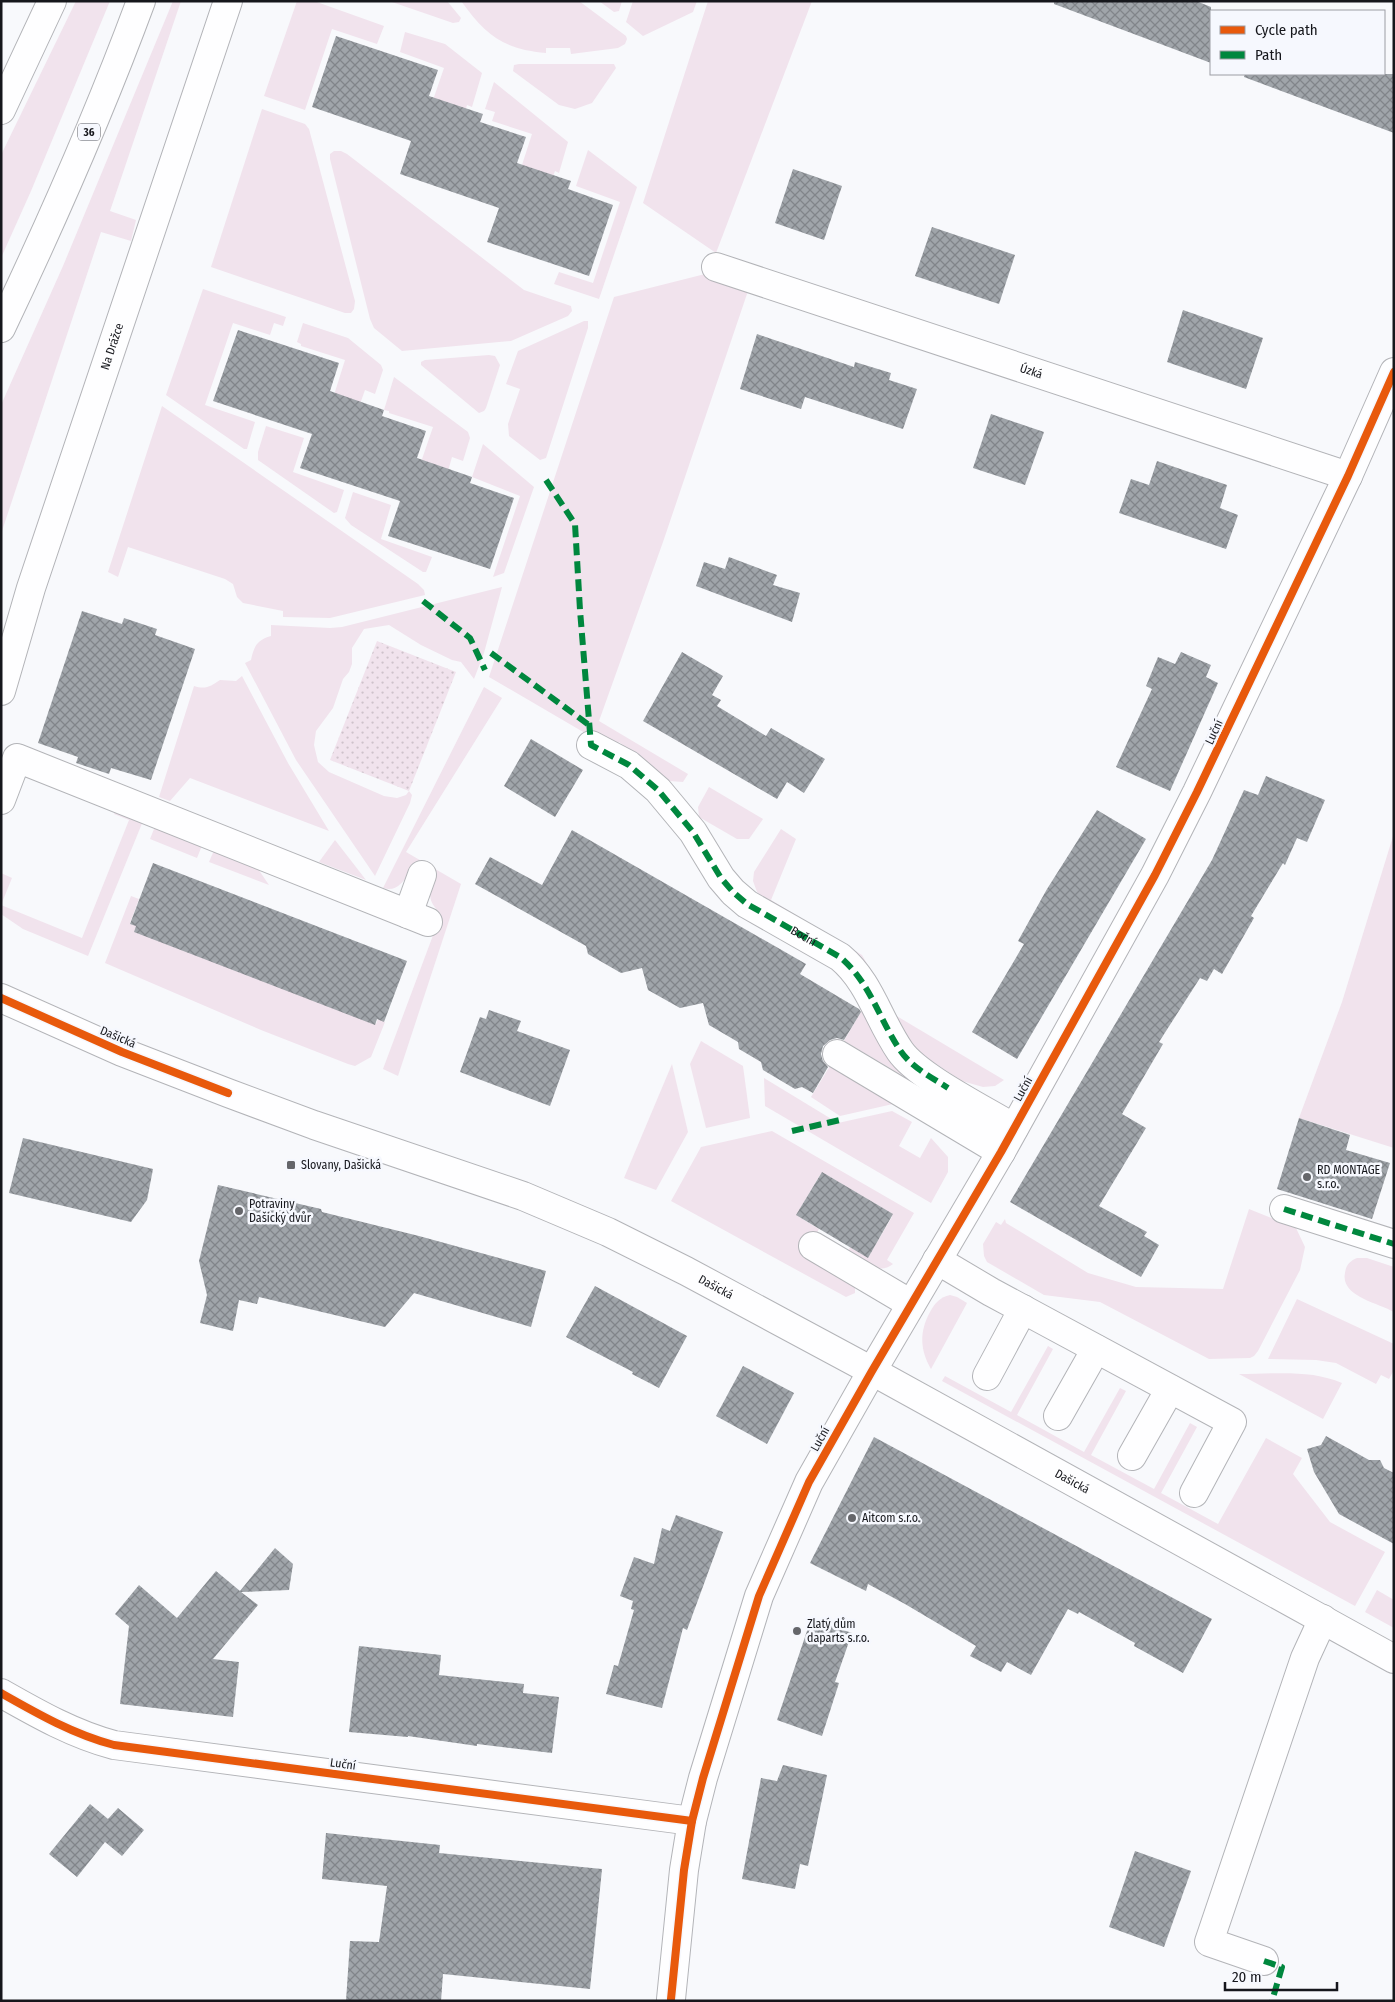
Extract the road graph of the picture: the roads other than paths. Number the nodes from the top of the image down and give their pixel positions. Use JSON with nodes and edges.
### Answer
{"nodes":[{"id":1,"x":52,"y":1,"type":"edge"},
{"id":2,"x":141,"y":1,"type":"edge"},
{"id":3,"x":228,"y":1,"type":"edge"},
{"id":4,"x":1,"y":110,"type":"edge"},
{"id":5,"x":716,"y":267,"type":"dead end"},
{"id":6,"x":1,"y":328,"type":"edge"},
{"id":7,"x":1394,"y":372,"type":"edge"},
{"id":8,"x":1348,"y":476,"type":"junction"},
{"id":9,"x":1,"y":691,"type":"edge"},
{"id":10,"x":591,"y":745,"type":"dead end"},
{"id":11,"x":9,"y":755,"type":"edge"},
{"id":12,"x":1,"y":800,"type":"edge"},
{"id":13,"x":422,"y":875,"type":"dead end"},
{"id":14,"x":3,"y":999,"type":"edge"},
{"id":15,"x":837,"y":1054,"type":"dead end"},
{"id":16,"x":1014,"y":1128,"type":"junction"},
{"id":17,"x":1001,"y":1152,"type":"junction"},
{"id":18,"x":1284,"y":1209,"type":"dead end"},
{"id":19,"x":1394,"y":1244,"type":"edge"},
{"id":20,"x":813,"y":1246,"type":"dead end"},
{"id":21,"x":937,"y":1260,"type":"junction"},
{"id":22,"x":911,"y":1304,"type":"junction"},
{"id":23,"x":1023,"y":1309,"type":"junction"},
{"id":24,"x":1096,"y":1349,"type":"junction"},
{"id":25,"x":872,"y":1371,"type":"junction"},
{"id":26,"x":987,"y":1376,"type":"dead end"},
{"id":27,"x":1170,"y":1389,"type":"junction"},
{"id":28,"x":1058,"y":1416,"type":"dead end"},
{"id":29,"x":1132,"y":1456,"type":"dead end"},
{"id":30,"x":1194,"y":1493,"type":"dead end"},
{"id":31,"x":1323,"y":1619,"type":"junction"},
{"id":32,"x":1394,"y":1659,"type":"edge"},
{"id":33,"x":1,"y":1693,"type":"edge"},
{"id":34,"x":692,"y":1821,"type":"junction"},
{"id":35,"x":1264,"y":1961,"type":"dead end"},
{"id":36,"x":671,"y":1999,"type":"dead end"}],
"edges":[{"from":1,"to":4,"type":"street"},
{"from":2,"to":6,"type":"street","number":"36"},
{"from":3,"to":9,"type":"street","name":"Na Drážce"},
{"from":5,"to":8,"type":"street","name":"Úzká"},
{"from":7,"to":8,"type":"street","name":"Luční"},
{"from":8,"to":16,"type":"street","name":"Luční"},
{"from":10,"to":16,"type":"street","name":"Boční"},
{"from":11,"to":12,"type":"street"},
{"from":11,"to":13,"type":"street"},
{"from":14,"to":25,"type":"street","name":"Dašická"},
{"from":15,"to":17,"type":"street"},
{"from":16,"to":17,"type":"street","name":"Luční"},
{"from":17,"to":21,"type":"street","name":"Luční"},
{"from":18,"to":19,"type":"street"},
{"from":20,"to":22,"type":"street"},
{"from":21,"to":22,"type":"street","name":"Luční"},
{"from":21,"to":23,"type":"street"},
{"from":22,"to":25,"type":"street","name":"Luční"},
{"from":23,"to":24,"type":"street"},
{"from":23,"to":26,"type":"street"},
{"from":24,"to":27,"type":"street"},
{"from":24,"to":28,"type":"street"},
{"from":25,"to":31,"type":"street","name":"Dašická"},
{"from":25,"to":34,"type":"street","name":"Luční"},
{"from":27,"to":29,"type":"street"},
{"from":27,"to":30,"type":"street"},
{"from":31,"to":32,"type":"street","name":"Dašická"},
{"from":31,"to":35,"type":"street"},
{"from":33,"to":34,"type":"street","name":"Luční"},
{"from":34,"to":36,"type":"street","name":"Luční"}]}
